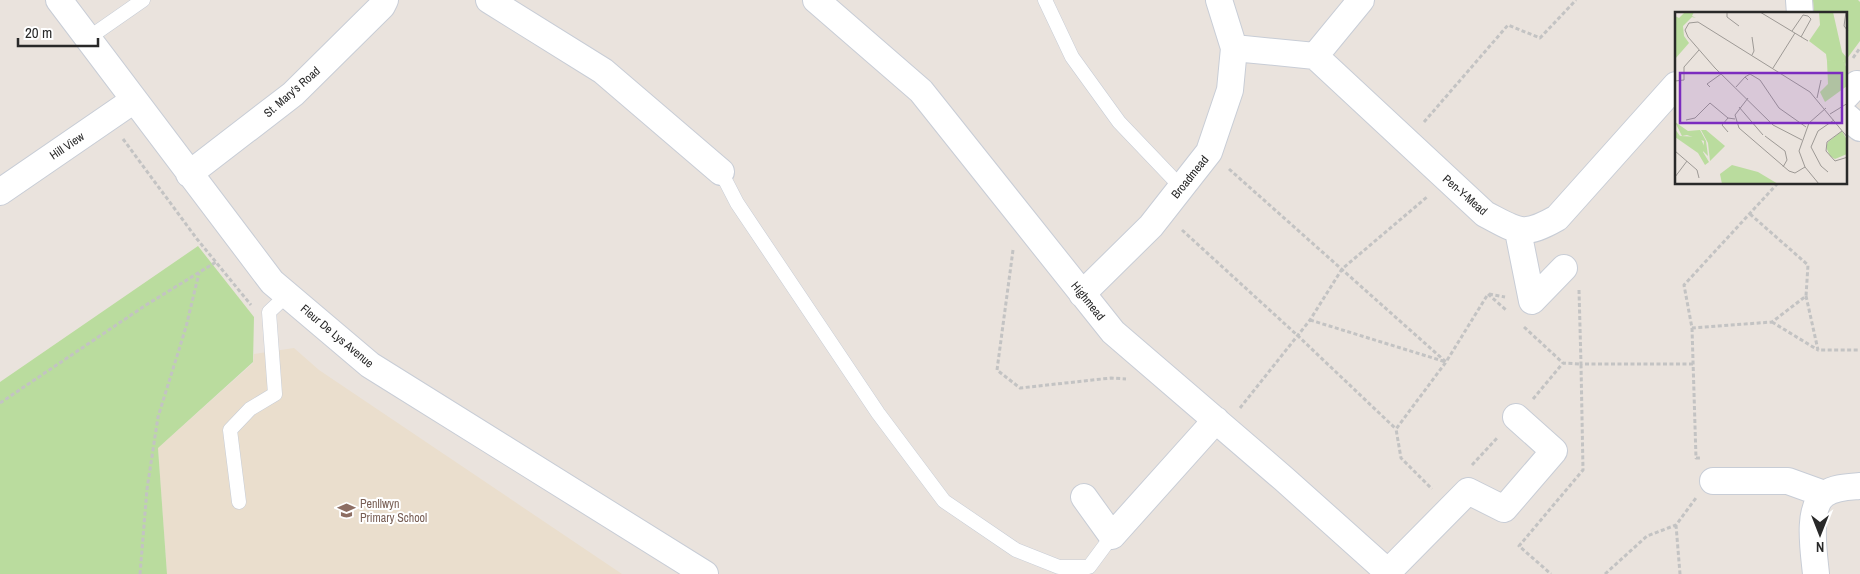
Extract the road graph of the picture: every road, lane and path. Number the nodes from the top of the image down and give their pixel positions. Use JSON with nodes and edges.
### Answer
{"nodes":[{"id":1,"x":58,"y":0,"type":"edge"},
{"id":2,"x":143,"y":0,"type":"edge"},
{"id":3,"x":385,"y":0,"type":"edge"},
{"id":4,"x":489,"y":0,"type":"edge"},
{"id":5,"x":816,"y":0,"type":"edge"},
{"id":6,"x":1045,"y":0,"type":"edge"},
{"id":7,"x":1219,"y":0,"type":"edge"},
{"id":8,"x":1361,"y":0,"type":"edge"},
{"id":9,"x":1576,"y":0,"type":"edge"},
{"id":10,"x":87,"y":39,"type":"junction"},
{"id":11,"x":1234,"y":48,"type":"junction"},
{"id":12,"x":1315,"y":56,"type":"junction"},
{"id":13,"x":1675,"y":86,"type":"edge"},
{"id":14,"x":134,"y":100,"type":"junction"},
{"id":15,"x":108,"y":118,"type":"junction"},
{"id":16,"x":1848,"y":118,"type":"edge"},
{"id":17,"x":1860,"y":128,"type":"edge"},
{"id":18,"x":1406,"y":143,"type":"junction"},
{"id":19,"x":1209,"y":152,"type":"junction"},
{"id":20,"x":721,"y":172,"type":"joint"},
{"id":21,"x":189,"y":174,"type":"junction"},
{"id":22,"x":1448,"y":180,"type":"junction"},
{"id":23,"x":1776,"y":185,"type":"edge"},
{"id":24,"x":1181,"y":187,"type":"junction"},
{"id":25,"x":0,"y":192,"type":"edge"},
{"id":26,"x":1162,"y":212,"type":"junction"},
{"id":27,"x":1750,"y":214,"type":"dead end"},
{"id":28,"x":1020,"y":217,"type":"junction"},
{"id":29,"x":1518,"y":231,"type":"junction"},
{"id":30,"x":216,"y":262,"type":"junction"},
{"id":31,"x":1564,"y":268,"type":"joint"},
{"id":32,"x":1342,"y":269,"type":"junction"},
{"id":33,"x":198,"y":273,"type":"junction"},
{"id":34,"x":1082,"y":294,"type":"junction"},
{"id":35,"x":1806,"y":296,"type":"junction"},
{"id":36,"x":278,"y":303,"type":"junction"},
{"id":37,"x":1509,"y":313,"type":"dead end"},
{"id":38,"x":1310,"y":320,"type":"junction"},
{"id":39,"x":1772,"y":322,"type":"junction"},
{"id":40,"x":1522,"y":326,"type":"dead end"},
{"id":41,"x":1692,"y":328,"type":"junction"},
{"id":42,"x":1297,"y":335,"type":"junction"},
{"id":43,"x":1818,"y":350,"type":"junction"},
{"id":44,"x":1860,"y":350,"type":"edge"},
{"id":45,"x":1446,"y":362,"type":"junction"},
{"id":46,"x":1564,"y":363,"type":"junction"},
{"id":47,"x":1581,"y":364,"type":"junction"},
{"id":48,"x":1694,"y":364,"type":"junction"},
{"id":49,"x":1128,"y":380,"type":"dead end"},
{"id":50,"x":0,"y":403,"type":"edge"},
{"id":51,"x":1516,"y":417,"type":"junction"},
{"id":52,"x":1220,"y":424,"type":"junction"},
{"id":53,"x":1396,"y":429,"type":"junction"},
{"id":54,"x":1709,"y":469,"type":"joint"},
{"id":55,"x":1466,"y":472,"type":"dead end"},
{"id":56,"x":1860,"y":486,"type":"edge"},
{"id":57,"x":1434,"y":492,"type":"dead end"},
{"id":58,"x":1824,"y":494,"type":"junction"},
{"id":59,"x":1084,"y":497,"type":"dead end"},
{"id":60,"x":239,"y":502,"type":"dead end"},
{"id":61,"x":1112,"y":536,"type":"junction"},
{"id":62,"x":1389,"y":573,"type":"edge"},
{"id":63,"x":140,"y":574,"type":"edge"},
{"id":64,"x":705,"y":574,"type":"edge"},
{"id":65,"x":1605,"y":574,"type":"edge"},
{"id":66,"x":1680,"y":574,"type":"edge"},
{"id":67,"x":1816,"y":574,"type":"edge"}],
"edges":[{"from":1,"to":10,"type":"street","name":"Fleur De Lys Avenue"},
{"from":2,"to":10,"type":"lane"},
{"from":3,"to":21,"type":"street","name":"St. Mary's Road"},
{"from":4,"to":20,"type":"street"},
{"from":5,"to":28,"type":"street","name":"Highmead"},
{"from":6,"to":24,"type":"lane"},
{"from":7,"to":11,"type":"street","name":"Broadmead"},
{"from":8,"to":12,"type":"street"},
{"from":9,"to":18,"type":"path"},
{"from":10,"to":14,"type":"street","name":"Fleur De Lys Avenue"},
{"from":11,"to":12,"type":"street"},
{"from":11,"to":19,"type":"street","name":"Broadmead"},
{"from":12,"to":18,"type":"street","name":"Pen-Y-Mead"},
{"from":13,"to":29,"type":"street"},
{"from":14,"to":15,"type":"street","name":"Hill View"},
{"from":14,"to":21,"type":"street","name":"Fleur De Lys Avenue"},
{"from":15,"to":25,"type":"street","name":"Hill View"},
{"from":15,"to":30,"type":"path"},
{"from":16,"to":17,"type":"street"},
{"from":18,"to":22,"type":"street","name":"Pen-Y-Mead"},
{"from":19,"to":24,"type":"street","name":"Broadmead"},
{"from":19,"to":32,"type":"path"},
{"from":20,"to":61,"type":"lane"},
{"from":21,"to":36,"type":"street","name":"Fleur De Lys Avenue"},
{"from":22,"to":29,"type":"street","name":"Pen-Y-Mead"},
{"from":22,"to":32,"type":"path"},
{"from":23,"to":41,"type":"path"},
{"from":24,"to":26,"type":"street","name":"Broadmead"},
{"from":26,"to":34,"type":"street","name":"Broadmead"},
{"from":26,"to":42,"type":"path"},
{"from":27,"to":35,"type":"path"},
{"from":28,"to":34,"type":"street","name":"Highmead"},
{"from":28,"to":49,"type":"path"},
{"from":29,"to":31,"type":"street"},
{"from":30,"to":33,"type":"path"},
{"from":30,"to":36,"type":"path"},
{"from":31,"to":47,"type":"path"},
{"from":32,"to":38,"type":"path"},
{"from":32,"to":45,"type":"path"},
{"from":33,"to":50,"type":"path"},
{"from":33,"to":63,"type":"path"},
{"from":34,"to":52,"type":"street","name":"Highmead"},
{"from":35,"to":39,"type":"path"},
{"from":35,"to":43,"type":"path"},
{"from":36,"to":60,"type":"lane"},
{"from":36,"to":64,"type":"street","name":"Fleur De Lys Avenue"},
{"from":37,"to":45,"type":"path"},
{"from":38,"to":42,"type":"path"},
{"from":38,"to":45,"type":"path"},
{"from":39,"to":41,"type":"path"},
{"from":39,"to":43,"type":"path"},
{"from":40,"to":46,"type":"path"},
{"from":41,"to":48,"type":"path"},
{"from":42,"to":52,"type":"path"},
{"from":42,"to":53,"type":"path"},
{"from":43,"to":44,"type":"path"},
{"from":45,"to":53,"type":"path"},
{"from":46,"to":47,"type":"path"},
{"from":46,"to":51,"type":"path"},
{"from":47,"to":48,"type":"path"},
{"from":48,"to":54,"type":"path"},
{"from":51,"to":55,"type":"path"},
{"from":51,"to":62,"type":"street"},
{"from":52,"to":61,"type":"street"},
{"from":52,"to":62,"type":"street","name":"Highmead"},
{"from":53,"to":57,"type":"path"},
{"from":54,"to":58,"type":"street"},
{"from":56,"to":58,"type":"street"},
{"from":58,"to":67,"type":"street"},
{"from":59,"to":61,"type":"street"},
{"from":65,"to":66,"type":"path"}]}
